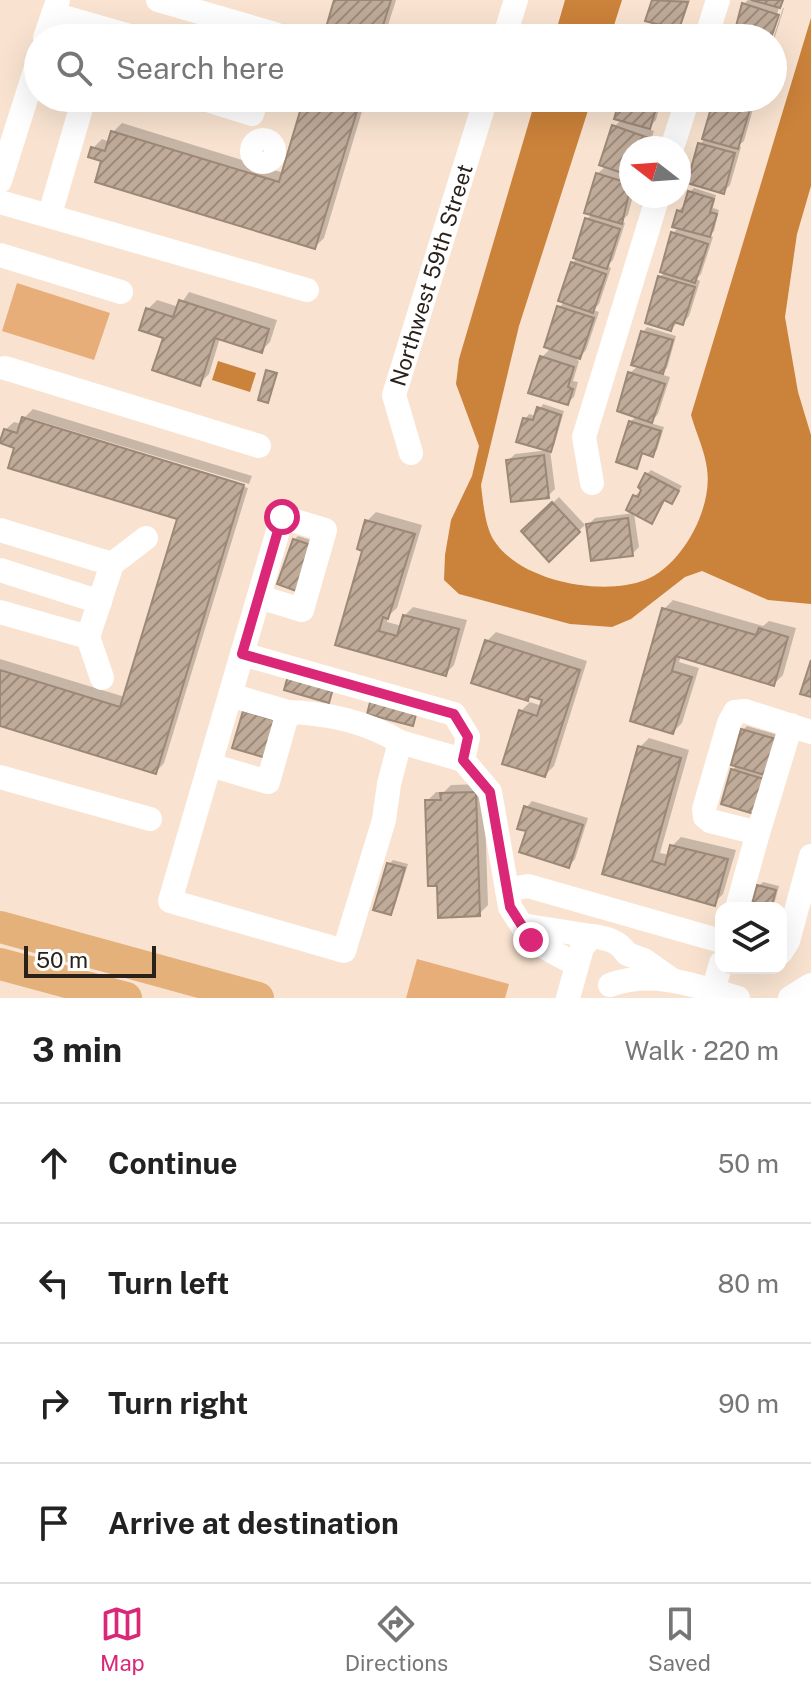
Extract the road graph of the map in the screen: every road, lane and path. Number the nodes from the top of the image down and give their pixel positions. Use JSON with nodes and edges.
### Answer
{"nodes":[{"id":1,"x":158,"y":0,"type":"edge"},
{"id":2,"x":516,"y":0,"type":"edge"},
{"id":3,"x":718,"y":0,"type":"edge"},
{"id":4,"x":55,"y":7,"type":"edge"},
{"id":5,"x":100,"y":24,"type":"edge"},
{"id":6,"x":241,"y":24,"type":"edge"},
{"id":7,"x":508,"y":24,"type":"edge"},
{"id":8,"x":710,"y":24,"type":"edge"},
{"id":9,"x":24,"y":103,"type":"edge"},
{"id":10,"x":80,"y":112,"type":"edge"},
{"id":11,"x":256,"y":112,"type":"edge"},
{"id":12,"x":482,"y":112,"type":"edge"},
{"id":13,"x":684,"y":112,"type":"edge"},
{"id":14,"x":676,"y":136,"type":"edge"},
{"id":15,"x":261,"y":139,"type":"dead end"},
{"id":16,"x":2,"y":169,"type":"edge"},
{"id":17,"x":0,"y":202,"type":"edge"},
{"id":18,"x":654,"y":208,"type":"edge"},
{"id":19,"x":50,"y":214,"type":"junction"},
{"id":20,"x":0,"y":255,"type":"edge"},
{"id":21,"x":307,"y":290,"type":"dead end"},
{"id":22,"x":121,"y":292,"type":"dead end"},
{"id":23,"x":2,"y":373,"type":"edge"},
{"id":24,"x":259,"y":446,"type":"dead end"},
{"id":25,"x":411,"y":453,"type":"dead end"},
{"id":26,"x":592,"y":483,"type":"dead end"},
{"id":27,"x":0,"y":530,"type":"edge"},
{"id":28,"x":146,"y":538,"type":"dead end"},
{"id":29,"x":112,"y":564,"type":"junction"},
{"id":30,"x":0,"y":570,"type":"edge"},
{"id":31,"x":259,"y":597,"type":"dead end"},
{"id":32,"x":100,"y":602,"type":"junction"},
{"id":33,"x":0,"y":612,"type":"edge"},
{"id":34,"x":88,"y":637,"type":"junction"},
{"id":35,"x":242,"y":654,"type":"junction"},
{"id":36,"x":102,"y":678,"type":"dead end"},
{"id":37,"x":230,"y":695,"type":"junction"},
{"id":38,"x":288,"y":712,"type":"junction"},
{"id":39,"x":801,"y":728,"type":"edge"},
{"id":40,"x":400,"y":742,"type":"junction"},
{"id":41,"x":463,"y":760,"type":"junction"},
{"id":42,"x":210,"y":765,"type":"junction"},
{"id":43,"x":0,"y":777,"type":"edge"},
{"id":44,"x":150,"y":819,"type":"dead end"},
{"id":45,"x":758,"y":833,"type":"junction"},
{"id":46,"x":811,"y":856,"type":"edge"},
{"id":47,"x":507,"y":890,"type":"junction"},
{"id":48,"x":739,"y":902,"type":"edge"},
{"id":49,"x":522,"y":925,"type":"junction"},
{"id":50,"x":0,"y":927,"type":"edge"},
{"id":51,"x":591,"y":936,"type":"junction"},
{"id":52,"x":715,"y":939,"type":"edge"},
{"id":53,"x":787,"y":943,"type":"edge"},
{"id":54,"x":627,"y":954,"type":"junction"},
{"id":55,"x":0,"y":964,"type":"edge"},
{"id":56,"x":577,"y":965,"type":"junction"},
{"id":57,"x":718,"y":974,"type":"edge"},
{"id":58,"x":671,"y":979,"type":"junction"},
{"id":59,"x":811,"y":985,"type":"edge"},
{"id":60,"x":178,"y":987,"type":"edge"},
{"id":61,"x":606,"y":992,"type":"edge"},
{"id":62,"x":712,"y":994,"type":"edge"},
{"id":63,"x":126,"y":998,"type":"edge"},
{"id":64,"x":258,"y":998,"type":"edge"},
{"id":65,"x":568,"y":998,"type":"edge"},
{"id":66,"x":738,"y":998,"type":"edge"},
{"id":67,"x":790,"y":998,"type":"edge"}],
"edges":[{"from":1,"to":6,"type":"street"},
{"from":2,"to":7,"type":"street"},
{"from":3,"to":8,"type":"street"},
{"from":4,"to":5,"type":"street"},
{"from":9,"to":16,"type":"street"},
{"from":10,"to":19,"type":"street"},
{"from":11,"to":15,"type":"street"},
{"from":12,"to":25,"type":"street","name":"Northwest 59th Street"},
{"from":13,"to":14,"type":"street"},
{"from":17,"to":19,"type":"street"},
{"from":18,"to":26,"type":"street"},
{"from":19,"to":21,"type":"street"},
{"from":20,"to":22,"type":"street"},
{"from":23,"to":24,"type":"street"},
{"from":27,"to":29,"type":"street"},
{"from":28,"to":29,"type":"street"},
{"from":29,"to":32,"type":"street"},
{"from":30,"to":32,"type":"street"},
{"from":31,"to":35,"type":"street"},
{"from":32,"to":34,"type":"street"},
{"from":33,"to":34,"type":"street"},
{"from":34,"to":36,"type":"street"},
{"from":35,"to":37,"type":"street"},
{"from":35,"to":41,"type":"street"},
{"from":37,"to":38,"type":"street"},
{"from":37,"to":42,"type":"street"},
{"from":38,"to":40,"type":"street"},
{"from":38,"to":42,"type":"street"},
{"from":39,"to":45,"type":"street"},
{"from":39,"to":45,"type":"street"},
{"from":40,"to":41,"type":"street"},
{"from":40,"to":42,"type":"street"},
{"from":41,"to":47,"type":"street"},
{"from":43,"to":44,"type":"street"},
{"from":45,"to":48,"type":"street"},
{"from":46,"to":53,"type":"street"},
{"from":47,"to":49,"type":"street"},
{"from":47,"to":52,"type":"street"},
{"from":49,"to":51,"type":"street"},
{"from":49,"to":56,"type":"street"},
{"from":50,"to":60,"type":"main road"},
{"from":51,"to":54,"type":"street"},
{"from":51,"to":56,"type":"street"},
{"from":54,"to":58,"type":"street"},
{"from":54,"to":61,"type":"street"},
{"from":55,"to":63,"type":"main road"},
{"from":56,"to":65,"type":"street"},
{"from":57,"to":62,"type":"street"},
{"from":58,"to":61,"type":"street"},
{"from":58,"to":62,"type":"street"},
{"from":59,"to":67,"type":"street"},
{"from":60,"to":64,"type":"main road"},
{"from":62,"to":66,"type":"street"}]}
